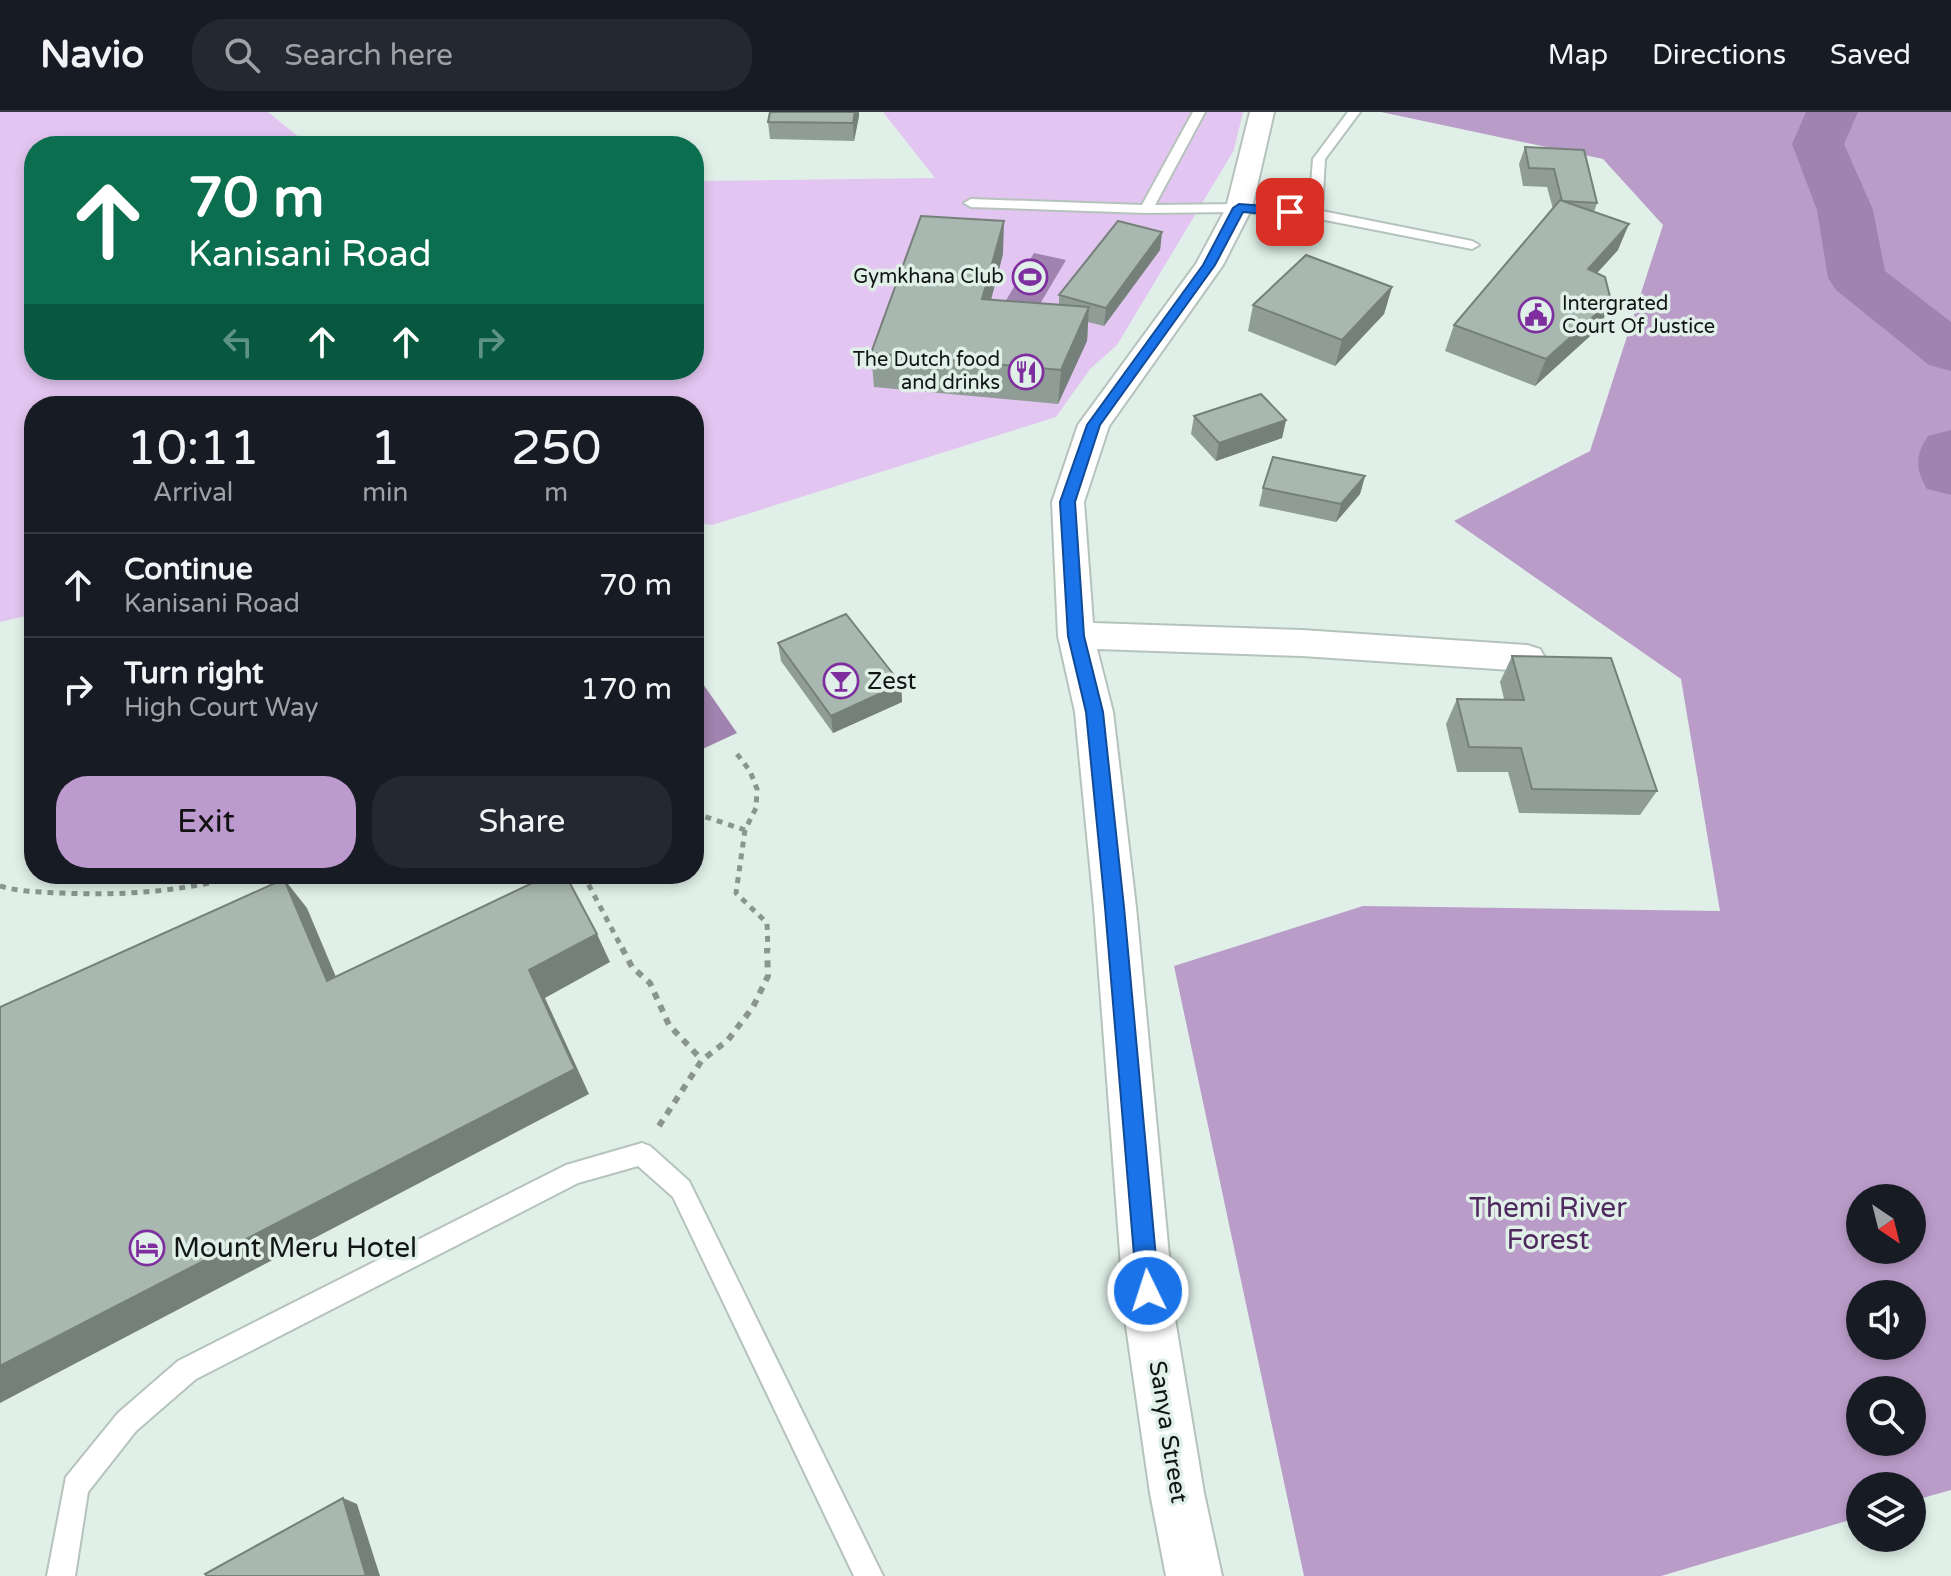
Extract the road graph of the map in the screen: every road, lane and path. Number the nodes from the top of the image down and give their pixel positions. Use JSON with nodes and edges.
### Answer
{"nodes":[{"id":1,"x":1199,"y":112,"type":"edge"},
{"id":2,"x":1262,"y":112,"type":"edge"},
{"id":3,"x":1354,"y":112,"type":"edge"},
{"id":4,"x":971,"y":203,"type":"dead end"},
{"id":5,"x":1239,"y":208,"type":"junction"},
{"id":6,"x":1146,"y":209,"type":"junction"},
{"id":7,"x":1315,"y":214,"type":"junction"},
{"id":8,"x":1472,"y":245,"type":"dead end"},
{"id":9,"x":1076,"y":636,"type":"junction"},
{"id":10,"x":1527,"y":658,"type":"edge"},
{"id":11,"x":737,"y":754,"type":"dead end"},
{"id":12,"x":704,"y":816,"type":"edge"},
{"id":13,"x":745,"y":830,"type":"junction"},
{"id":14,"x":218,"y":884,"type":"edge"},
{"id":15,"x":588,"y":884,"type":"edge"},
{"id":16,"x":0,"y":886,"type":"edge"},
{"id":17,"x":702,"y":1060,"type":"junction"},
{"id":18,"x":642,"y":1154,"type":"junction"},
{"id":19,"x":61,"y":1576,"type":"edge"},
{"id":20,"x":869,"y":1576,"type":"edge"},
{"id":21,"x":1194,"y":1576,"type":"edge"}],
"edges":[{"from":1,"to":6,"type":"lane"},
{"from":2,"to":5,"type":"street","name":"Sanya Street"},
{"from":3,"to":7,"type":"lane"},
{"from":4,"to":6,"type":"lane"},
{"from":5,"to":6,"type":"lane"},
{"from":5,"to":7,"type":"lane"},
{"from":5,"to":9,"type":"street","name":"Sanya Street"},
{"from":7,"to":8,"type":"lane"},
{"from":9,"to":10,"type":"street"},
{"from":9,"to":21,"type":"street","name":"Sanya Street"},
{"from":11,"to":13,"type":"path"},
{"from":12,"to":13,"type":"path"},
{"from":13,"to":17,"type":"path"},
{"from":14,"to":16,"type":"path"},
{"from":15,"to":17,"type":"path"},
{"from":17,"to":18,"type":"path"},
{"from":18,"to":19,"type":"lane"},
{"from":18,"to":20,"type":"lane"}]}
